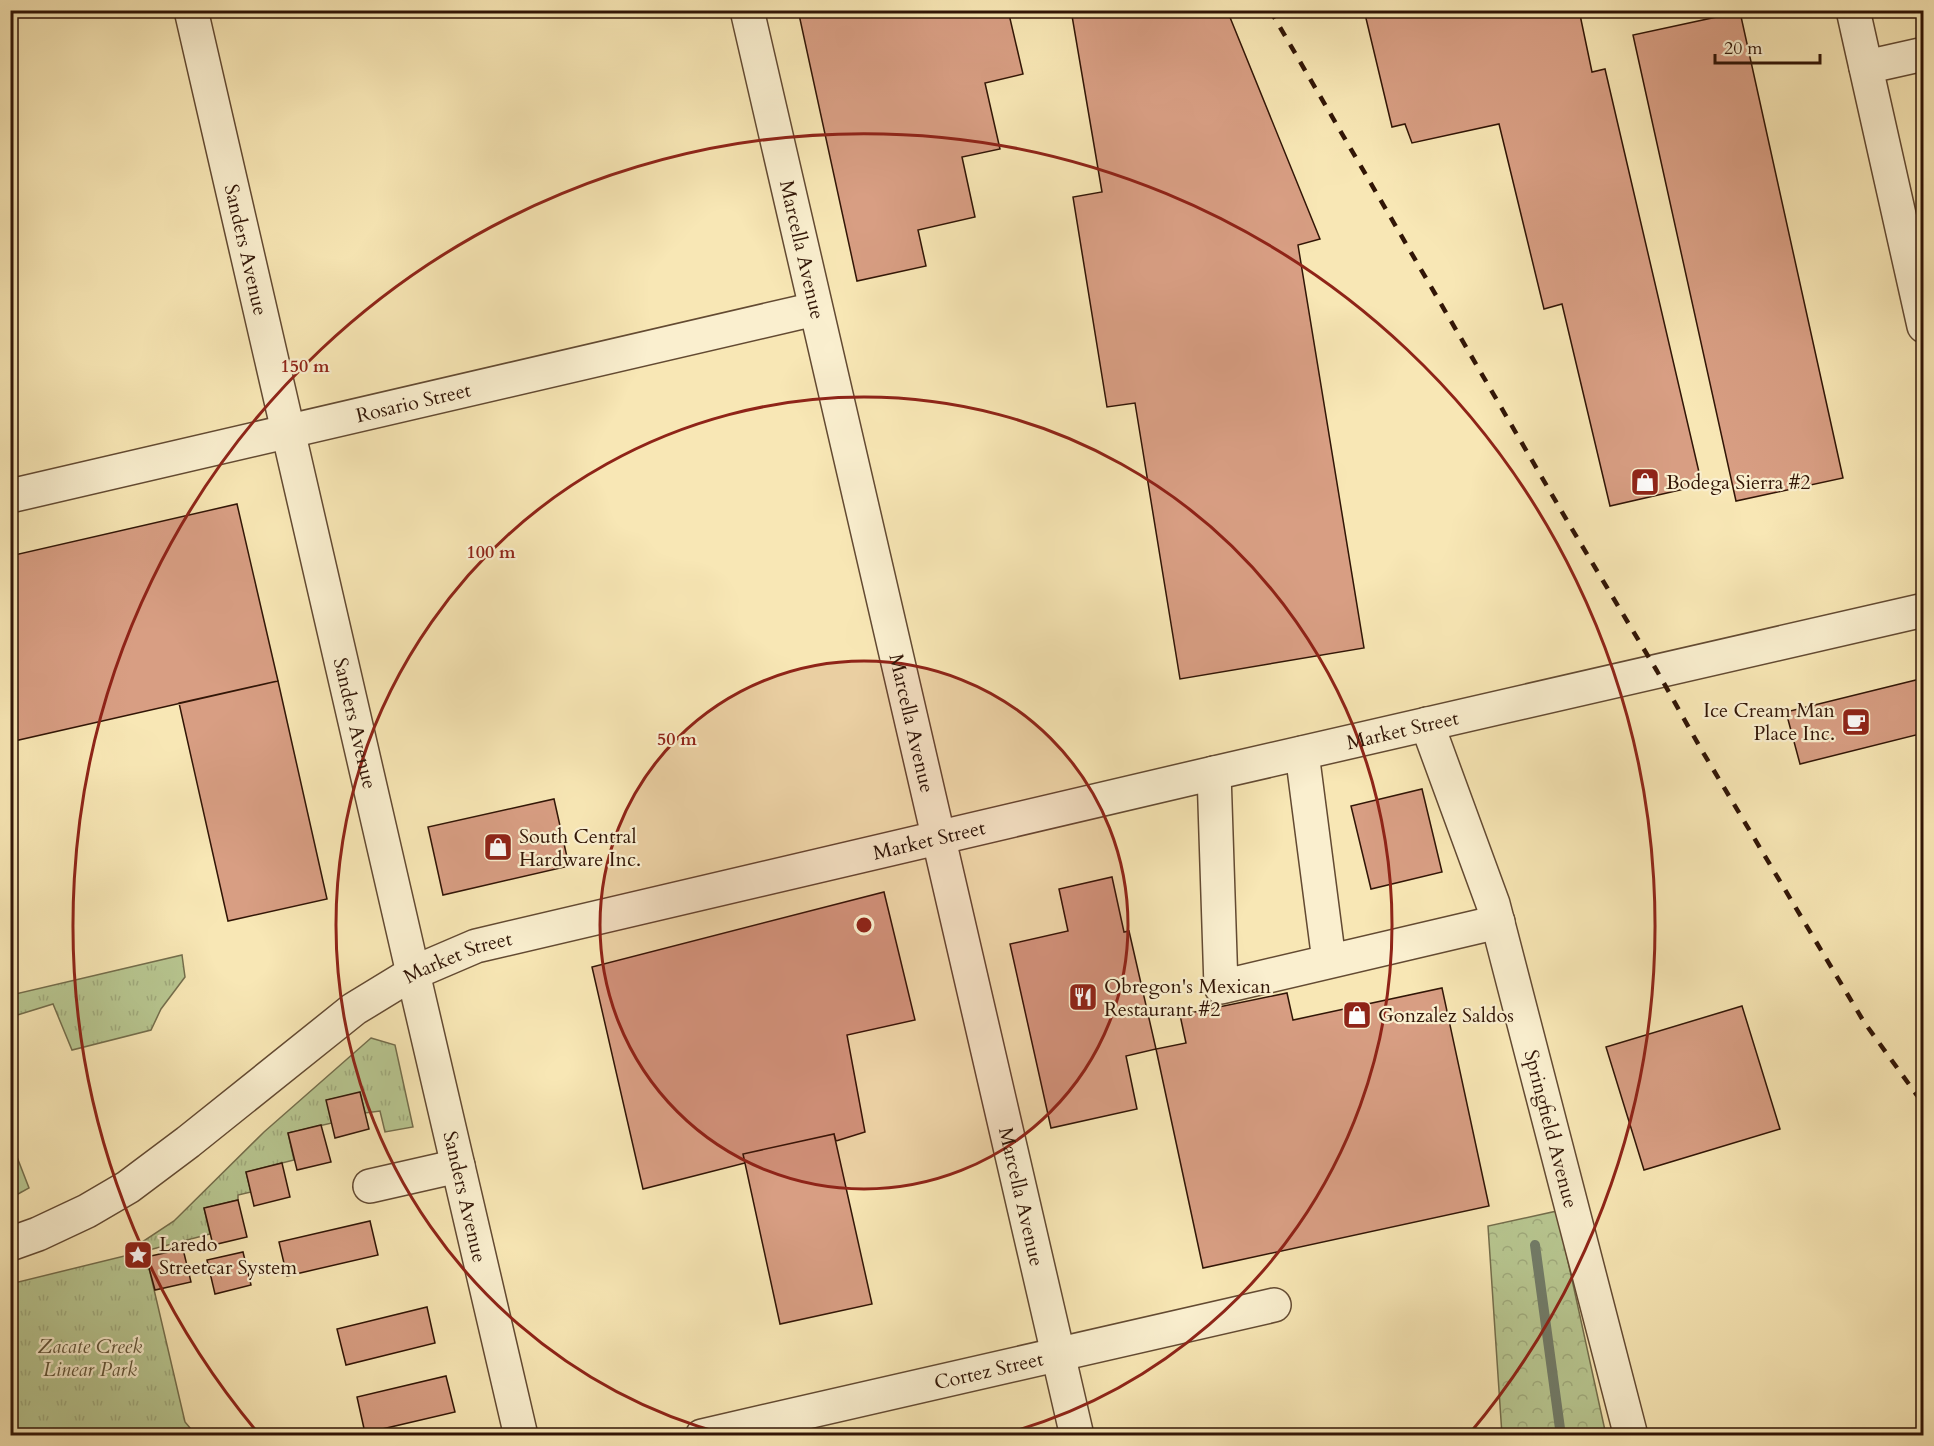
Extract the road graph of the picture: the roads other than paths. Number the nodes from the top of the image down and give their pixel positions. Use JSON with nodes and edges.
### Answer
{"nodes":[{"id":1,"x":191,"y":10,"type":"edge"},
{"id":2,"x":747,"y":10,"type":"edge"},
{"id":3,"x":1852,"y":10,"type":"edge"},
{"id":4,"x":1923,"y":54,"type":"edge"},
{"id":5,"x":1866,"y":68,"type":"junction"},
{"id":6,"x":815,"y":309,"type":"junction"},
{"id":7,"x":1923,"y":326,"type":"edge"},
{"id":8,"x":289,"y":432,"type":"junction"},
{"id":9,"x":10,"y":496,"type":"edge"},
{"id":10,"x":1923,"y":610,"type":"edge"},
{"id":11,"x":1427,"y":724,"type":"junction"},
{"id":12,"x":1302,"y":753,"type":"junction"},
{"id":13,"x":1214,"y":773,"type":"junction"},
{"id":14,"x":939,"y":838,"type":"junction"},
{"id":15,"x":1498,"y":922,"type":"junction"},
{"id":16,"x":1329,"y":961,"type":"junction"},
{"id":17,"x":413,"y":973,"type":"junction"},
{"id":18,"x":458,"y":1166,"type":"junction"},
{"id":19,"x":370,"y":1186,"type":"dead end"},
{"id":20,"x":10,"y":1244,"type":"edge"},
{"id":21,"x":1274,"y":1305,"type":"dead end"},
{"id":22,"x":1059,"y":1353,"type":"junction"},
{"id":23,"x":521,"y":1436,"type":"edge"},
{"id":24,"x":702,"y":1436,"type":"edge"},
{"id":25,"x":1077,"y":1436,"type":"edge"},
{"id":26,"x":1631,"y":1436,"type":"edge"}],
"edges":[{"from":1,"to":8,"type":"street","name":"Sanders Avenue"},
{"from":2,"to":6,"type":"street","name":"Marcella Avenue"},
{"from":3,"to":5,"type":"street"},
{"from":4,"to":5,"type":"street"},
{"from":5,"to":7,"type":"street"},
{"from":6,"to":8,"type":"street","name":"Rosario Street"},
{"from":6,"to":14,"type":"street","name":"Marcella Avenue"},
{"from":8,"to":9,"type":"street","name":"Rosario Street"},
{"from":8,"to":17,"type":"street","name":"Sanders Avenue"},
{"from":10,"to":11,"type":"street","name":"Market Street"},
{"from":11,"to":12,"type":"street","name":"Market Street"},
{"from":11,"to":15,"type":"street","name":"Springfield Avenue"},
{"from":12,"to":13,"type":"street","name":"Market Street"},
{"from":12,"to":16,"type":"street"},
{"from":13,"to":14,"type":"street","name":"Market Street"},
{"from":13,"to":16,"type":"street"},
{"from":14,"to":17,"type":"street","name":"Market Street"},
{"from":14,"to":22,"type":"street","name":"Marcella Avenue"},
{"from":15,"to":16,"type":"street"},
{"from":15,"to":26,"type":"street","name":"Springfield Avenue"},
{"from":17,"to":18,"type":"street","name":"Sanders Avenue"},
{"from":17,"to":20,"type":"street","name":"Market Street"},
{"from":18,"to":19,"type":"street"},
{"from":18,"to":23,"type":"street","name":"Sanders Avenue"},
{"from":21,"to":22,"type":"street","name":"Cortez Street"},
{"from":22,"to":24,"type":"street","name":"Cortez Street"},
{"from":22,"to":25,"type":"street","name":"Marcella Avenue"}]}
